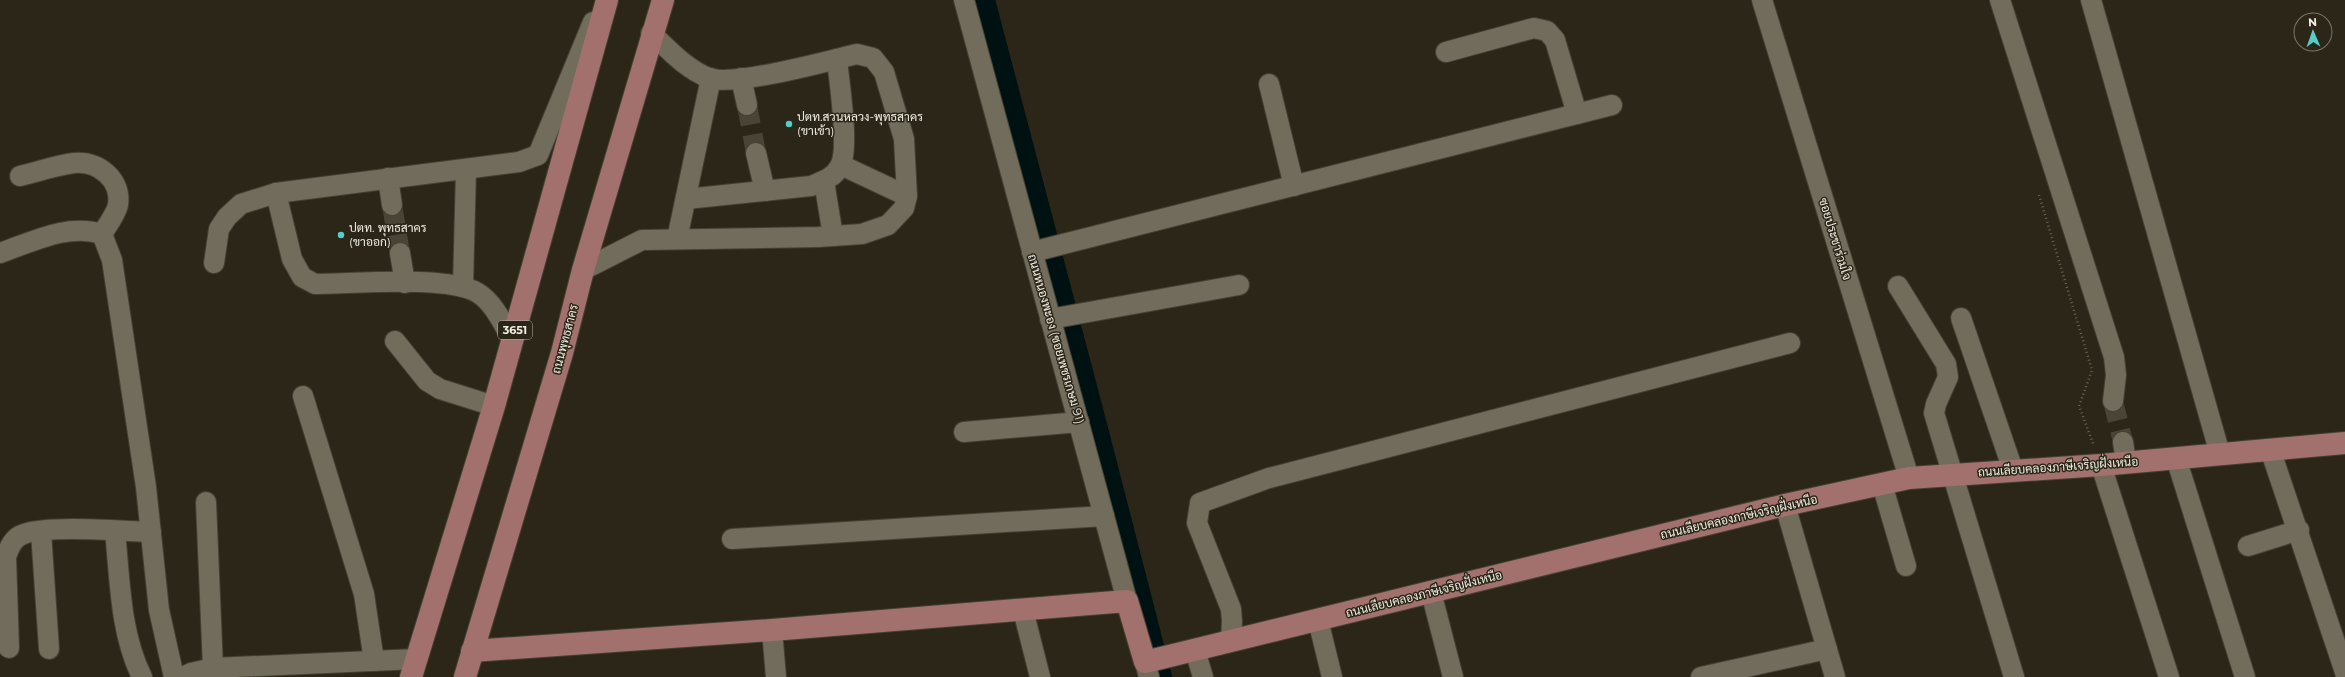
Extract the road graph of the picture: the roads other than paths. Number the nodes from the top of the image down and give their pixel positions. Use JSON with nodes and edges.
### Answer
{"nodes":[{"id":1,"x":602,"y":0,"type":"edge"},
{"id":2,"x":607,"y":0,"type":"edge"},
{"id":3,"x":663,"y":0,"type":"edge"},
{"id":4,"x":964,"y":0,"type":"edge"},
{"id":5,"x":1762,"y":0,"type":"edge"},
{"id":6,"x":2000,"y":0,"type":"edge"},
{"id":7,"x":2091,"y":0,"type":"edge"},
{"id":8,"x":652,"y":33,"type":"junction"},
{"id":9,"x":1446,"y":52,"type":"dead end"},
{"id":10,"x":837,"y":59,"type":"junction"},
{"id":11,"x":711,"y":78,"type":"junction"},
{"id":12,"x":741,"y":78,"type":"junction"},
{"id":13,"x":1269,"y":84,"type":"dead end"},
{"id":14,"x":747,"y":105,"type":"tunnel mouth"},
{"id":15,"x":1612,"y":105,"type":"dead end"},
{"id":16,"x":1577,"y":114,"type":"junction"},
{"id":17,"x":756,"y":153,"type":"tunnel mouth"},
{"id":18,"x":841,"y":165,"type":"junction"},
{"id":19,"x":466,"y":169,"type":"junction"},
{"id":20,"x":20,"y":176,"type":"dead end"},
{"id":21,"x":388,"y":178,"type":"junction"},
{"id":22,"x":824,"y":181,"type":"junction"},
{"id":23,"x":1294,"y":186,"type":"junction"},
{"id":24,"x":765,"y":191,"type":"junction"},
{"id":25,"x":276,"y":193,"type":"junction"},
{"id":26,"x":907,"y":196,"type":"junction"},
{"id":27,"x":686,"y":199,"type":"junction"},
{"id":28,"x":392,"y":205,"type":"tunnel mouth"},
{"id":29,"x":102,"y":234,"type":"junction"},
{"id":30,"x":833,"y":236,"type":"junction"},
{"id":31,"x":677,"y":239,"type":"junction"},
{"id":32,"x":400,"y":252,"type":"tunnel mouth"},
{"id":33,"x":1032,"y":252,"type":"junction"},
{"id":34,"x":0,"y":253,"type":"edge"},
{"id":35,"x":214,"y":263,"type":"dead end"},
{"id":36,"x":583,"y":270,"type":"junction"},
{"id":37,"x":405,"y":283,"type":"junction"},
{"id":38,"x":1239,"y":285,"type":"dead end"},
{"id":39,"x":1898,"y":286,"type":"dead end"},
{"id":40,"x":463,"y":287,"type":"junction"},
{"id":41,"x":1961,"y":318,"type":"dead end"},
{"id":42,"x":1050,"y":319,"type":"junction"},
{"id":43,"x":512,"y":339,"type":"junction"},
{"id":44,"x":395,"y":341,"type":"dead end"},
{"id":45,"x":1790,"y":343,"type":"dead end"},
{"id":46,"x":303,"y":396,"type":"dead end"},
{"id":47,"x":2114,"y":401,"type":"tunnel mouth"},
{"id":48,"x":494,"y":406,"type":"junction"},
{"id":49,"x":1080,"y":422,"type":"junction"},
{"id":50,"x":964,"y":432,"type":"dead end"},
{"id":51,"x":2345,"y":443,"type":"edge"},
{"id":52,"x":2270,"y":449,"type":"junction"},
{"id":53,"x":2220,"y":454,"type":"junction"},
{"id":54,"x":2176,"y":458,"type":"junction"},
{"id":55,"x":2101,"y":465,"type":"junction"},
{"id":56,"x":2013,"y":470,"type":"junction"},
{"id":57,"x":1953,"y":474,"type":"junction"},
{"id":58,"x":1909,"y":478,"type":"junction"},
{"id":59,"x":1882,"y":484,"type":"junction"},
{"id":60,"x":206,"y":502,"type":"dead end"},
{"id":61,"x":1785,"y":505,"type":"junction"},
{"id":62,"x":1104,"y":516,"type":"junction"},
{"id":63,"x":2299,"y":530,"type":"junction"},
{"id":64,"x":115,"y":531,"type":"junction"},
{"id":65,"x":41,"y":532,"type":"junction"},
{"id":66,"x":151,"y":532,"type":"junction"},
{"id":67,"x":732,"y":539,"type":"dead end"},
{"id":68,"x":2248,"y":546,"type":"dead end"},
{"id":69,"x":1906,"y":566,"type":"dead end"},
{"id":70,"x":1430,"y":592,"type":"junction"},
{"id":71,"x":1127,"y":601,"type":"junction"},
{"id":72,"x":1023,"y":610,"type":"junction"},
{"id":73,"x":1318,"y":620,"type":"junction"},
{"id":74,"x":772,"y":630,"type":"junction"},
{"id":75,"x":1231,"y":641,"type":"junction"},
{"id":76,"x":9,"y":648,"type":"dead end"},
{"id":77,"x":49,"y":649,"type":"dead end"},
{"id":78,"x":1827,"y":649,"type":"junction"},
{"id":79,"x":1195,"y":650,"type":"junction"},
{"id":80,"x":472,"y":651,"type":"junction"},
{"id":81,"x":374,"y":661,"type":"junction"},
{"id":82,"x":213,"y":668,"type":"junction"},
{"id":83,"x":413,"y":668,"type":"edge"},
{"id":84,"x":1147,"y":670,"type":"edge"},
{"id":85,"x":291,"y":671,"type":"edge"},
{"id":86,"x":2345,"y":672,"type":"edge"},
{"id":87,"x":142,"y":677,"type":"edge"},
{"id":88,"x":174,"y":677,"type":"edge"},
{"id":89,"x":183,"y":677,"type":"edge"},
{"id":90,"x":465,"y":677,"type":"edge"},
{"id":91,"x":776,"y":677,"type":"edge"},
{"id":92,"x":1040,"y":677,"type":"edge"},
{"id":93,"x":1203,"y":677,"type":"edge"},
{"id":94,"x":1332,"y":677,"type":"edge"},
{"id":95,"x":1453,"y":677,"type":"edge"},
{"id":96,"x":1701,"y":677,"type":"edge"},
{"id":97,"x":1835,"y":677,"type":"edge"},
{"id":98,"x":2014,"y":677,"type":"edge"},
{"id":99,"x":2169,"y":677,"type":"edge"},
{"id":100,"x":2245,"y":677,"type":"edge"}],
"edges":[{"from":1,"to":19,"type":"street"},
{"from":2,"to":43,"type":"main road","number":"3651"},
{"from":3,"to":8,"type":"main road","name":"ถนนพุทธสาคร"},
{"from":4,"to":33,"type":"street","name":"ถนนหนองพะอง (ซอยเพชรเกษม 91)"},
{"from":5,"to":58,"type":"street","name":"ซอยประชาร่วมใจ"},
{"from":6,"to":47,"type":"street"},
{"from":7,"to":53,"type":"street"},
{"from":8,"to":11,"type":"street"},
{"from":8,"to":36,"type":"main road","name":"ถนนพุทธสาคร"},
{"from":9,"to":16,"type":"street"},
{"from":10,"to":12,"type":"street"},
{"from":10,"to":18,"type":"street"},
{"from":10,"to":26,"type":"street"},
{"from":11,"to":12,"type":"street"},
{"from":11,"to":27,"type":"street"},
{"from":12,"to":14,"type":"street"},
{"from":13,"to":23,"type":"street"},
{"from":15,"to":16,"type":"street"},
{"from":16,"to":23,"type":"street"},
{"from":17,"to":24,"type":"street"},
{"from":18,"to":22,"type":"street"},
{"from":18,"to":26,"type":"street"},
{"from":19,"to":21,"type":"street"},
{"from":19,"to":40,"type":"street"},
{"from":20,"to":29,"type":"street"},
{"from":21,"to":25,"type":"street"},
{"from":21,"to":28,"type":"street"},
{"from":22,"to":24,"type":"street"},
{"from":22,"to":30,"type":"street"},
{"from":23,"to":33,"type":"street"},
{"from":24,"to":27,"type":"street"},
{"from":25,"to":35,"type":"street"},
{"from":25,"to":37,"type":"street"},
{"from":26,"to":30,"type":"street"},
{"from":27,"to":31,"type":"street"},
{"from":29,"to":34,"type":"street"},
{"from":29,"to":66,"type":"street"},
{"from":30,"to":31,"type":"street"},
{"from":31,"to":36,"type":"street"},
{"from":32,"to":37,"type":"street"},
{"from":33,"to":42,"type":"street","name":"ถนนหนองพะอง (ซอยเพชรเกษม 91)"},
{"from":36,"to":80,"type":"main road","name":"ถนนพุทธสาคร"},
{"from":37,"to":40,"type":"street"},
{"from":38,"to":42,"type":"street"},
{"from":39,"to":57,"type":"street"},
{"from":40,"to":43,"type":"street"},
{"from":41,"to":56,"type":"street"},
{"from":42,"to":49,"type":"street","name":"ถนนหนองพะอง (ซอยเพชรเกษม 91)"},
{"from":43,"to":48,"type":"main road","number":"3651"},
{"from":44,"to":48,"type":"street"},
{"from":45,"to":75,"type":"street"},
{"from":46,"to":81,"type":"street"},
{"from":48,"to":83,"type":"main road","number":"3651"},
{"from":49,"to":50,"type":"street"},
{"from":49,"to":62,"type":"street","name":"ถนนหนองพะอง (ซอยเพชรเกษม 91)"},
{"from":51,"to":52,"type":"main road","name":"ถนนเลียบคลองภาษีเจริญฝั่งเหนือ"},
{"from":52,"to":53,"type":"main road","name":"ถนนเลียบคลองภาษีเจริญฝั่งเหนือ"},
{"from":52,"to":63,"type":"street"},
{"from":53,"to":54,"type":"main road","name":"ถนนเลียบคลองภาษีเจริญฝั่งเหนือ"},
{"from":54,"to":55,"type":"main road","name":"ถนนเลียบคลองภาษีเจริญฝั่งเหนือ"},
{"from":54,"to":100,"type":"street"},
{"from":55,"to":56,"type":"main road","name":"ถนนเลียบคลองภาษีเจริญฝั่งเหนือ"},
{"from":55,"to":99,"type":"street"},
{"from":56,"to":57,"type":"main road","name":"ถนนเลียบคลองภาษีเจริญฝั่งเหนือ"},
{"from":57,"to":58,"type":"main road","name":"ถนนเลียบคลองภาษีเจริญฝั่งเหนือ"},
{"from":57,"to":98,"type":"street"},
{"from":58,"to":59,"type":"main road","name":"ถนนเลียบคลองภาษีเจริญฝั่งเหนือ"},
{"from":59,"to":61,"type":"main road","name":"ถนนเลียบคลองภาษีเจริญฝั่งเหนือ"},
{"from":59,"to":69,"type":"street"},
{"from":60,"to":82,"type":"street"},
{"from":61,"to":70,"type":"main road","name":"ถนนเลียบคลองภาษีเจริญฝั่งเหนือ"},
{"from":61,"to":78,"type":"street"},
{"from":62,"to":67,"type":"street"},
{"from":62,"to":71,"type":"street","name":"ถนนหนองพะอง (ซอยเพชรเกษม 91)"},
{"from":63,"to":68,"type":"street"},
{"from":63,"to":86,"type":"street"},
{"from":64,"to":65,"type":"street"},
{"from":64,"to":66,"type":"street"},
{"from":64,"to":87,"type":"street"},
{"from":65,"to":76,"type":"street"},
{"from":65,"to":77,"type":"street"},
{"from":66,"to":88,"type":"street"},
{"from":70,"to":73,"type":"main road","name":"ถนนเลียบคลองภาษีเจริญฝั่งเหนือ"},
{"from":70,"to":95,"type":"street"},
{"from":71,"to":72,"type":"main road"},
{"from":71,"to":84,"type":"main road","name":"ถนนหนองพะอง (ซอยเพชรเกษม 91)"},
{"from":72,"to":74,"type":"main road"},
{"from":72,"to":92,"type":"street"},
{"from":73,"to":75,"type":"main road","name":"ถนนเลียบคลองภาษีเจริญฝั่งเหนือ"},
{"from":73,"to":94,"type":"street"},
{"from":74,"to":80,"type":"main road"},
{"from":74,"to":91,"type":"street"},
{"from":75,"to":79,"type":"main road","name":"ถนนเลียบคลองภาษีเจริญฝั่งเหนือ"},
{"from":78,"to":96,"type":"street"},
{"from":78,"to":97,"type":"street"},
{"from":79,"to":84,"type":"main road","name":"ถนนเลียบคลองภาษีเจริญฝั่งเหนือ"},
{"from":79,"to":93,"type":"street"},
{"from":80,"to":90,"type":"main road","name":"ถนนพุทธสาคร"},
{"from":81,"to":83,"type":"street"},
{"from":81,"to":85,"type":"street"},
{"from":82,"to":85,"type":"street"},
{"from":82,"to":89,"type":"street"}]}
